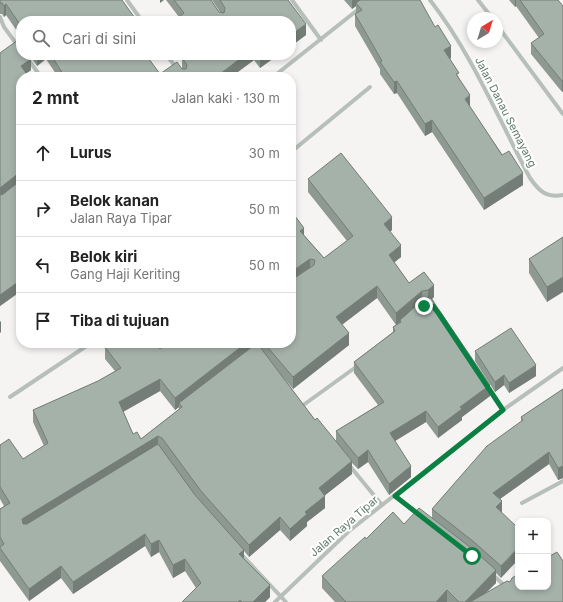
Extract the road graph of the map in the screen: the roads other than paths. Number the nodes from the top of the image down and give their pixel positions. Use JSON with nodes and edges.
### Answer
{"nodes":[{"id":1,"x":127,"y":0,"type":"edge"},
{"id":2,"x":292,"y":0,"type":"edge"},
{"id":3,"x":430,"y":0,"type":"edge"},
{"id":4,"x":478,"y":0,"type":"edge"},
{"id":5,"x":363,"y":5,"type":"edge"},
{"id":6,"x":487,"y":12,"type":"edge"},
{"id":7,"x":138,"y":16,"type":"edge"},
{"id":8,"x":0,"y":17,"type":"edge"},
{"id":9,"x":4,"y":27,"type":"junction"},
{"id":10,"x":0,"y":30,"type":"edge"},
{"id":11,"x":503,"y":33,"type":"edge"},
{"id":12,"x":321,"y":40,"type":"junction"},
{"id":13,"x":16,"y":43,"type":"edge"},
{"id":14,"x":296,"y":59,"type":"edge"},
{"id":15,"x":29,"y":60,"type":"edge"},
{"id":16,"x":170,"y":60,"type":"edge"},
{"id":17,"x":295,"y":60,"type":"edge"},
{"id":18,"x":37,"y":72,"type":"edge"},
{"id":19,"x":180,"y":72,"type":"edge"},
{"id":20,"x":279,"y":72,"type":"edge"},
{"id":21,"x":370,"y":87,"type":"dead end"},
{"id":22,"x":563,"y":114,"type":"edge"},
{"id":23,"x":296,"y":148,"type":"edge"},
{"id":24,"x":563,"y":195,"type":"edge"},
{"id":25,"x":84,"y":348,"type":"edge"},
{"id":26,"x":356,"y":367,"type":"edge"},
{"id":27,"x":563,"y":368,"type":"edge"},
{"id":28,"x":485,"y":383,"type":"edge"},
{"id":29,"x":10,"y":398,"type":"dead end"},
{"id":30,"x":297,"y":400,"type":"edge"},
{"id":31,"x":302,"y":406,"type":"junction"},
{"id":32,"x":503,"y":410,"type":"junction"},
{"id":33,"x":307,"y":412,"type":"edge"},
{"id":34,"x":347,"y":462,"type":"edge"},
{"id":35,"x":563,"y":481,"type":"edge"},
{"id":36,"x":395,"y":496,"type":"junction"},
{"id":37,"x":522,"y":503,"type":"dead end"},
{"id":38,"x":382,"y":505,"type":"junction"},
{"id":39,"x":424,"y":519,"type":"edge"},
{"id":40,"x":238,"y":551,"type":"edge"},
{"id":41,"x":488,"y":570,"type":"edge"},
{"id":42,"x":509,"y":590,"type":"edge"},
{"id":43,"x":280,"y":595,"type":"junction"},
{"id":44,"x":275,"y":602,"type":"edge"},
{"id":45,"x":286,"y":602,"type":"edge"}],
"edges":[{"from":1,"to":7,"type":"street"},
{"from":2,"to":12,"type":"street"},
{"from":3,"to":24,"type":"street","name":"Jalan Danau Semayang"},
{"from":4,"to":6,"type":"street"},
{"from":5,"to":12,"type":"street"},
{"from":8,"to":9,"type":"street"},
{"from":9,"to":10,"type":"street"},
{"from":9,"to":13,"type":"street"},
{"from":11,"to":22,"type":"street"},
{"from":12,"to":14,"type":"street"},
{"from":15,"to":18,"type":"street"},
{"from":16,"to":19,"type":"street"},
{"from":17,"to":20,"type":"street"},
{"from":21,"to":23,"type":"street"},
{"from":25,"to":29,"type":"street"},
{"from":26,"to":31,"type":"street"},
{"from":27,"to":32,"type":"street","name":"Jalan Raya Tipar"},
{"from":28,"to":32,"type":"street"},
{"from":30,"to":31,"type":"street"},
{"from":31,"to":33,"type":"street"},
{"from":32,"to":36,"type":"street","name":"Jalan Raya Tipar"},
{"from":34,"to":38,"type":"street"},
{"from":35,"to":37,"type":"street"},
{"from":36,"to":38,"type":"street","name":"Jalan Raya Tipar"},
{"from":36,"to":39,"type":"street"},
{"from":38,"to":43,"type":"street","name":"Jalan Raya Tipar"},
{"from":40,"to":43,"type":"street"},
{"from":41,"to":42,"type":"street"},
{"from":43,"to":44,"type":"street","name":"Jalan Raya Tipar"},
{"from":43,"to":45,"type":"street"}]}
